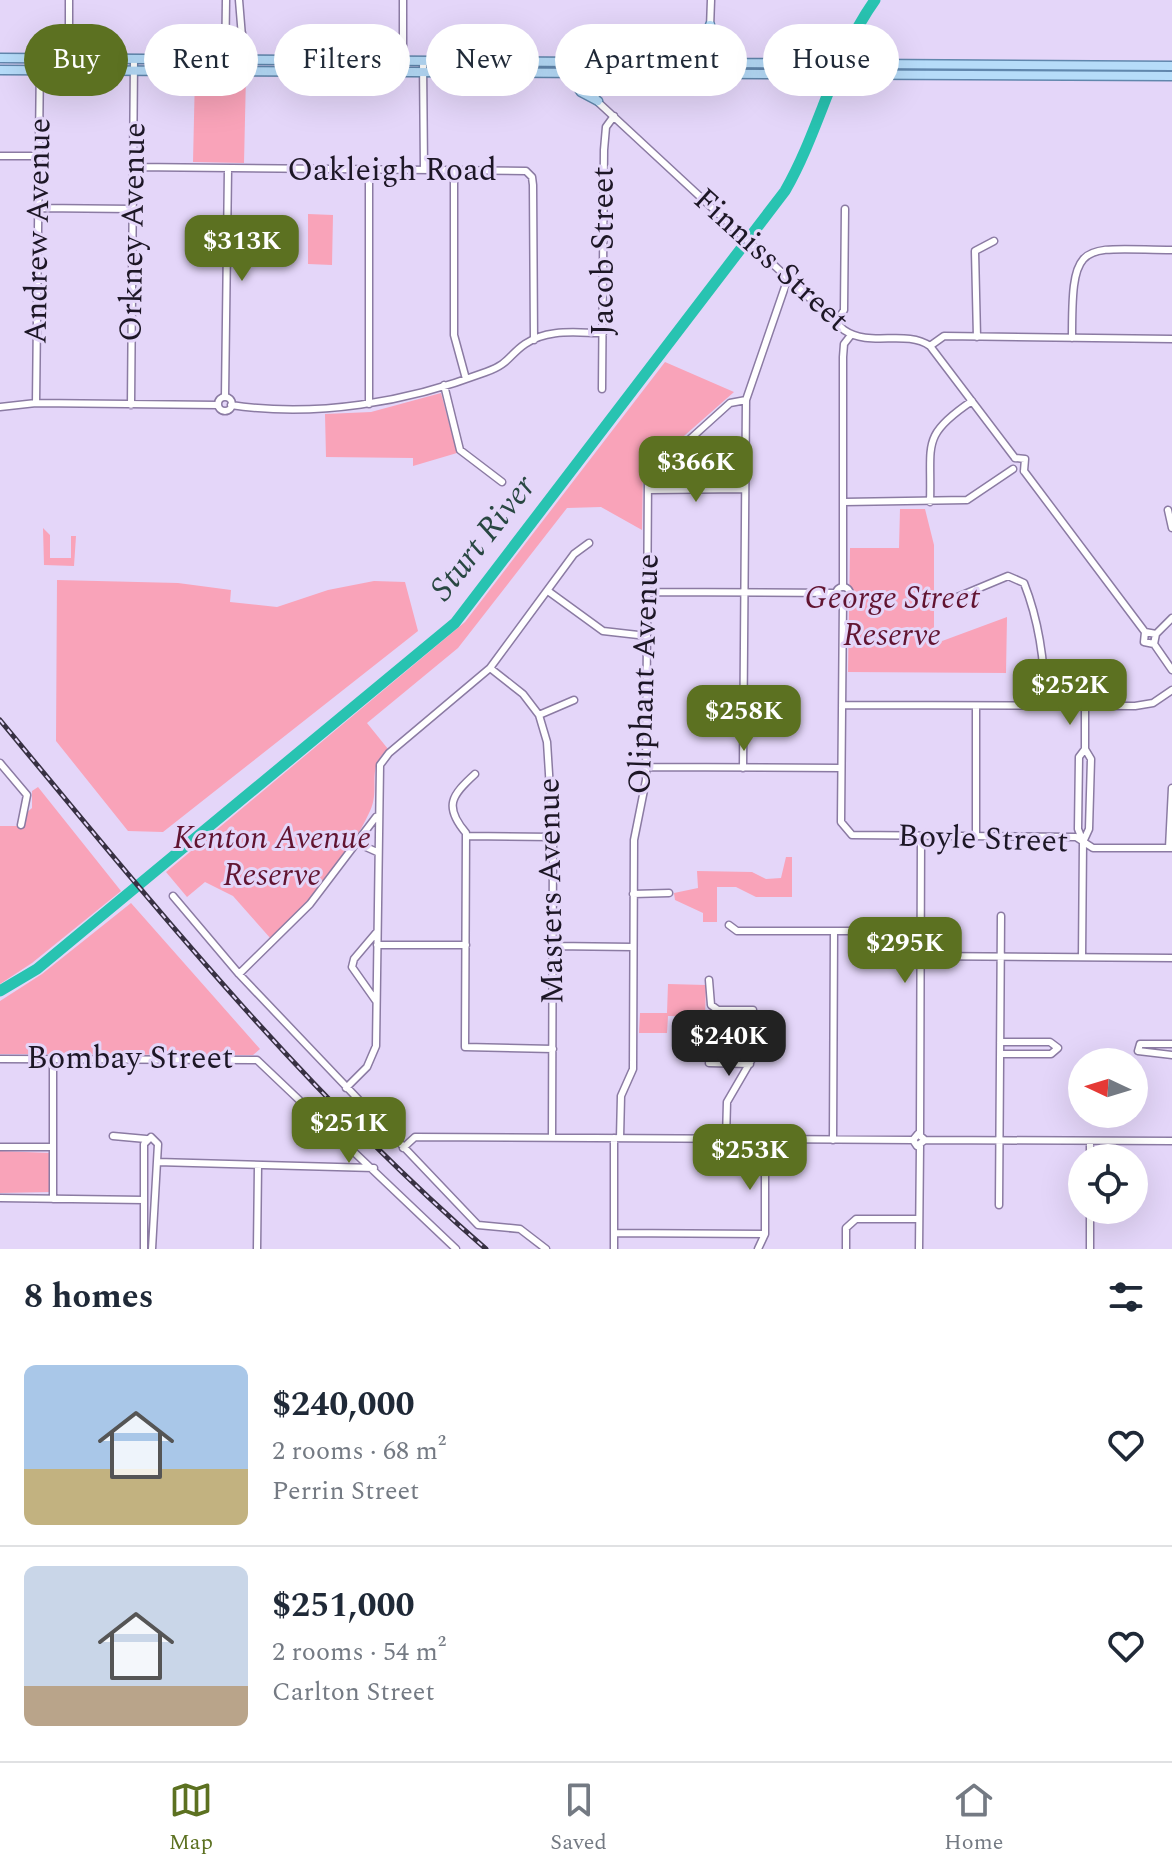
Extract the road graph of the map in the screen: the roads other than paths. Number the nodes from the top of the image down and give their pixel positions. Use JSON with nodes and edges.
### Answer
{"nodes":[{"id":1,"x":69,"y":0,"type":"edge"},
{"id":2,"x":226,"y":0,"type":"edge"},
{"id":3,"x":239,"y":0,"type":"edge"},
{"id":4,"x":403,"y":0,"type":"edge"},
{"id":5,"x":711,"y":0,"type":"edge"},
{"id":6,"x":69,"y":24,"type":"edge"},
{"id":7,"x":226,"y":24,"type":"edge"},
{"id":8,"x":241,"y":24,"type":"edge"},
{"id":9,"x":403,"y":24,"type":"edge"},
{"id":10,"x":710,"y":24,"type":"edge"},
{"id":11,"x":0,"y":58,"type":"edge"},
{"id":12,"x":24,"y":59,"type":"edge"},
{"id":13,"x":128,"y":60,"type":"edge"},
{"id":14,"x":134,"y":60,"type":"junction"},
{"id":15,"x":144,"y":60,"type":"edge"},
{"id":16,"x":410,"y":62,"type":"edge"},
{"id":17,"x":423,"y":62,"type":"junction"},
{"id":18,"x":747,"y":62,"type":"edge"},
{"id":19,"x":555,"y":64,"type":"edge"},
{"id":20,"x":1172,"y":66,"type":"edge"},
{"id":21,"x":0,"y":70,"type":"edge"},
{"id":22,"x":24,"y":70,"type":"edge"},
{"id":23,"x":128,"y":70,"type":"edge"},
{"id":24,"x":134,"y":70,"type":"junction"},
{"id":25,"x":144,"y":70,"type":"edge"},
{"id":26,"x":258,"y":71,"type":"edge"},
{"id":27,"x":423,"y":73,"type":"junction"},
{"id":28,"x":555,"y":74,"type":"edge"},
{"id":29,"x":747,"y":74,"type":"edge"},
{"id":30,"x":1172,"y":76,"type":"edge"},
{"id":31,"x":40,"y":96,"type":"edge"},
{"id":32,"x":589,"y":96,"type":"edge"},
{"id":33,"x":592,"y":96,"type":"edge"},
{"id":34,"x":598,"y":101,"type":"junction"},
{"id":35,"x":614,"y":116,"type":"junction"},
{"id":36,"x":0,"y":156,"type":"edge"},
{"id":37,"x":40,"y":156,"type":"junction"},
{"id":38,"x":134,"y":167,"type":"junction"},
{"id":39,"x":228,"y":169,"type":"junction"},
{"id":40,"x":369,"y":170,"type":"junction"},
{"id":41,"x":424,"y":170,"type":"junction"},
{"id":42,"x":454,"y":170,"type":"junction"},
{"id":43,"x":39,"y":208,"type":"junction"},
{"id":44,"x":133,"y":209,"type":"junction"},
{"id":45,"x":845,"y":209,"type":"dead end"},
{"id":46,"x":994,"y":241,"type":"dead end"},
{"id":47,"x":1172,"y":250,"type":"edge"},
{"id":48,"x":788,"y":278,"type":"junction"},
{"id":49,"x":836,"y":323,"type":"junction"},
{"id":50,"x":603,"y":333,"type":"junction"},
{"id":51,"x":851,"y":335,"type":"junction"},
{"id":52,"x":977,"y":337,"type":"junction"},
{"id":53,"x":1072,"y":338,"type":"junction"},
{"id":54,"x":1172,"y":339,"type":"edge"},
{"id":55,"x":534,"y":340,"type":"junction"},
{"id":56,"x":930,"y":346,"type":"junction"},
{"id":57,"x":466,"y":379,"type":"junction"},
{"id":58,"x":444,"y":385,"type":"junction"},
{"id":59,"x":602,"y":389,"type":"dead end"},
{"id":60,"x":225,"y":397,"type":"junction"},
{"id":61,"x":746,"y":400,"type":"junction"},
{"id":62,"x":972,"y":401,"type":"junction"},
{"id":63,"x":36,"y":403,"type":"junction"},
{"id":64,"x":369,"y":404,"type":"junction"},
{"id":65,"x":131,"y":405,"type":"junction"},
{"id":66,"x":218,"y":405,"type":"junction"},
{"id":67,"x":231,"y":405,"type":"junction"},
{"id":68,"x":0,"y":407,"type":"edge"},
{"id":69,"x":1015,"y":458,"type":"junction"},
{"id":70,"x":1013,"y":469,"type":"junction"},
{"id":71,"x":1024,"y":471,"type":"junction"},
{"id":72,"x":502,"y":482,"type":"dead end"},
{"id":73,"x":745,"y":489,"type":"junction"},
{"id":74,"x":648,"y":490,"type":"junction"},
{"id":75,"x":844,"y":502,"type":"junction"},
{"id":76,"x":930,"y":502,"type":"junction"},
{"id":77,"x":1168,"y":510,"type":"dead end"},
{"id":78,"x":1172,"y":528,"type":"edge"},
{"id":79,"x":589,"y":543,"type":"dead end"},
{"id":80,"x":843,"y":587,"type":"junction"},
{"id":81,"x":548,"y":591,"type":"junction"},
{"id":82,"x":647,"y":592,"type":"junction"},
{"id":83,"x":744,"y":592,"type":"junction"},
{"id":84,"x":836,"y":593,"type":"junction"},
{"id":85,"x":843,"y":600,"type":"junction"},
{"id":86,"x":948,"y":601,"type":"dead end"},
{"id":87,"x":1172,"y":618,"type":"edge"},
{"id":88,"x":1145,"y":632,"type":"junction"},
{"id":89,"x":1156,"y":634,"type":"junction"},
{"id":90,"x":647,"y":636,"type":"junction"},
{"id":91,"x":1154,"y":644,"type":"junction"},
{"id":92,"x":490,"y":668,"type":"junction"},
{"id":93,"x":1172,"y":670,"type":"edge"},
{"id":94,"x":1172,"y":690,"type":"edge"},
{"id":95,"x":574,"y":700,"type":"dead end"},
{"id":96,"x":842,"y":705,"type":"junction"},
{"id":97,"x":976,"y":706,"type":"junction"},
{"id":98,"x":1045,"y":706,"type":"junction"},
{"id":99,"x":1085,"y":706,"type":"junction"},
{"id":100,"x":539,"y":715,"type":"junction"},
{"id":101,"x":1085,"y":749,"type":"junction"},
{"id":102,"x":0,"y":763,"type":"edge"},
{"id":103,"x":646,"y":767,"type":"junction"},
{"id":104,"x":743,"y":768,"type":"junction"},
{"id":105,"x":841,"y":768,"type":"junction"},
{"id":106,"x":475,"y":774,"type":"dead end"},
{"id":107,"x":1172,"y":788,"type":"edge"},
{"id":108,"x":378,"y":816,"type":"junction"},
{"id":109,"x":21,"y":825,"type":"dead end"},
{"id":110,"x":466,"y":836,"type":"junction"},
{"id":111,"x":921,"y":836,"type":"junction"},
{"id":112,"x":553,"y":837,"type":"junction"},
{"id":113,"x":976,"y":837,"type":"junction"},
{"id":114,"x":1083,"y":842,"type":"junction"},
{"id":115,"x":357,"y":843,"type":"junction"},
{"id":116,"x":1170,"y":848,"type":"edge"},
{"id":117,"x":377,"y":852,"type":"junction"},
{"id":118,"x":669,"y":893,"type":"dead end"},
{"id":119,"x":633,"y":894,"type":"junction"},
{"id":120,"x":173,"y":896,"type":"dead end"},
{"id":121,"x":1001,"y":916,"type":"dead end"},
{"id":122,"x":729,"y":925,"type":"dead end"},
{"id":123,"x":834,"y":931,"type":"junction"},
{"id":124,"x":920,"y":931,"type":"junction"},
{"id":125,"x":377,"y":932,"type":"junction"},
{"id":126,"x":377,"y":945,"type":"junction"},
{"id":127,"x":466,"y":945,"type":"junction"},
{"id":128,"x":553,"y":946,"type":"junction"},
{"id":129,"x":633,"y":947,"type":"junction"},
{"id":130,"x":920,"y":956,"type":"junction"},
{"id":131,"x":1001,"y":957,"type":"junction"},
{"id":132,"x":1082,"y":957,"type":"junction"},
{"id":133,"x":1172,"y":958,"type":"edge"},
{"id":134,"x":239,"y":974,"type":"junction"},
{"id":135,"x":709,"y":980,"type":"dead end"},
{"id":136,"x":376,"y":1001,"type":"junction"},
{"id":137,"x":1000,"y":1042,"type":"junction"},
{"id":138,"x":1172,"y":1044,"type":"edge"},
{"id":139,"x":553,"y":1049,"type":"junction"},
{"id":140,"x":1000,"y":1054,"type":"junction"},
{"id":141,"x":1172,"y":1055,"type":"edge"},
{"id":142,"x":53,"y":1058,"type":"junction"},
{"id":143,"x":0,"y":1059,"type":"edge"},
{"id":144,"x":709,"y":1063,"type":"dead end"},
{"id":145,"x":750,"y":1064,"type":"junction"},
{"id":146,"x":346,"y":1088,"type":"junction"},
{"id":147,"x":113,"y":1136,"type":"dead end"},
{"id":148,"x":552,"y":1137,"type":"junction"},
{"id":149,"x":617,"y":1138,"type":"junction"},
{"id":150,"x":146,"y":1139,"type":"junction"},
{"id":151,"x":726,"y":1139,"type":"junction"},
{"id":152,"x":765,"y":1140,"type":"junction"},
{"id":153,"x":833,"y":1140,"type":"junction"},
{"id":154,"x":922,"y":1140,"type":"junction"},
{"id":155,"x":1000,"y":1140,"type":"junction"},
{"id":156,"x":1090,"y":1141,"type":"joint"},
{"id":157,"x":1172,"y":1141,"type":"edge"},
{"id":158,"x":0,"y":1147,"type":"edge"},
{"id":159,"x":53,"y":1147,"type":"junction"},
{"id":160,"x":403,"y":1148,"type":"junction"},
{"id":161,"x":157,"y":1162,"type":"junction"},
{"id":162,"x":258,"y":1166,"type":"junction"},
{"id":163,"x":374,"y":1168,"type":"junction"},
{"id":164,"x":0,"y":1198,"type":"edge"},
{"id":165,"x":53,"y":1199,"type":"junction"},
{"id":166,"x":144,"y":1200,"type":"junction"},
{"id":167,"x":999,"y":1205,"type":"dead end"},
{"id":168,"x":919,"y":1219,"type":"junction"},
{"id":169,"x":1090,"y":1224,"type":"edge"},
{"id":170,"x":614,"y":1233,"type":"junction"},
{"id":171,"x":765,"y":1234,"type":"junction"},
{"id":172,"x":144,"y":1249,"type":"edge"},
{"id":173,"x":152,"y":1249,"type":"edge"},
{"id":174,"x":257,"y":1249,"type":"edge"},
{"id":175,"x":456,"y":1249,"type":"edge"},
{"id":176,"x":546,"y":1249,"type":"edge"},
{"id":177,"x":614,"y":1249,"type":"edge"},
{"id":178,"x":758,"y":1249,"type":"edge"},
{"id":179,"x":846,"y":1249,"type":"edge"},
{"id":180,"x":919,"y":1249,"type":"edge"},
{"id":181,"x":1090,"y":1249,"type":"edge"}],
"edges":[{"from":1,"to":6,"type":"street"},
{"from":2,"to":7,"type":"street"},
{"from":3,"to":8,"type":"street"},
{"from":4,"to":9,"type":"street"},
{"from":5,"to":10,"type":"street"},
{"from":11,"to":12,"type":"main road"},
{"from":13,"to":14,"type":"main road"},
{"from":14,"to":15,"type":"main road"},
{"from":14,"to":24,"type":"street","name":"Orkney Avenue"},
{"from":16,"to":17,"type":"main road"},
{"from":17,"to":19,"type":"main road"},
{"from":17,"to":27,"type":"street"},
{"from":18,"to":20,"type":"main road"},
{"from":21,"to":22,"type":"main road"},
{"from":23,"to":24,"type":"main road"},
{"from":24,"to":25,"type":"main road"},
{"from":24,"to":38,"type":"street","name":"Orkney Avenue"},
{"from":26,"to":27,"type":"main road"},
{"from":27,"to":28,"type":"main road"},
{"from":27,"to":41,"type":"street"},
{"from":29,"to":30,"type":"main road"},
{"from":31,"to":37,"type":"street","name":"Andrew Avenue"},
{"from":32,"to":34,"type":"main road"},
{"from":33,"to":34,"type":"street","name":"Finniss Street"},
{"from":34,"to":35,"type":"street","name":"Finniss Street"},
{"from":35,"to":48,"type":"street","name":"Finniss Street"},
{"from":35,"to":50,"type":"street","name":"Jacob Street"},
{"from":36,"to":37,"type":"street"},
{"from":37,"to":43,"type":"street","name":"Andrew Avenue"},
{"from":38,"to":39,"type":"street","name":"Oakleigh Road"},
{"from":38,"to":44,"type":"street","name":"Orkney Avenue"},
{"from":39,"to":40,"type":"street","name":"Oakleigh Road"},
{"from":39,"to":60,"type":"street"},
{"from":40,"to":41,"type":"street","name":"Oakleigh Road"},
{"from":40,"to":64,"type":"street"},
{"from":41,"to":42,"type":"street","name":"Oakleigh Road"},
{"from":42,"to":55,"type":"street","name":"Oakleigh Road"},
{"from":42,"to":57,"type":"street"},
{"from":43,"to":44,"type":"street"},
{"from":43,"to":63,"type":"street","name":"Andrew Avenue"},
{"from":44,"to":65,"type":"street","name":"Orkney Avenue"},
{"from":45,"to":49,"type":"street"},
{"from":46,"to":52,"type":"street"},
{"from":47,"to":53,"type":"street"},
{"from":48,"to":49,"type":"street","name":"Finniss Street"},
{"from":48,"to":61,"type":"street"},
{"from":49,"to":51,"type":"street","name":"Finniss Street"},
{"from":50,"to":55,"type":"street"},
{"from":50,"to":59,"type":"street","name":"Jacob Street"},
{"from":51,"to":56,"type":"street","name":"Finniss Street"},
{"from":51,"to":75,"type":"street"},
{"from":52,"to":53,"type":"street"},
{"from":52,"to":56,"type":"street"},
{"from":53,"to":54,"type":"street"},
{"from":55,"to":57,"type":"street"},
{"from":56,"to":62,"type":"street"},
{"from":57,"to":58,"type":"street"},
{"from":58,"to":64,"type":"street"},
{"from":58,"to":72,"type":"street"},
{"from":60,"to":66,"type":"street"},
{"from":60,"to":67,"type":"street"},
{"from":61,"to":73,"type":"street"},
{"from":61,"to":74,"type":"street","name":"Oliphant Avenue"},
{"from":62,"to":69,"type":"street"},
{"from":62,"to":76,"type":"street"},
{"from":63,"to":65,"type":"street"},
{"from":63,"to":68,"type":"street"},
{"from":64,"to":67,"type":"street"},
{"from":65,"to":66,"type":"street"},
{"from":66,"to":67,"type":"street"},
{"from":69,"to":70,"type":"street"},
{"from":69,"to":71,"type":"street"},
{"from":70,"to":71,"type":"street"},
{"from":70,"to":76,"type":"street"},
{"from":71,"to":88,"type":"street"},
{"from":73,"to":74,"type":"street"},
{"from":73,"to":83,"type":"street"},
{"from":74,"to":82,"type":"street","name":"Oliphant Avenue"},
{"from":75,"to":76,"type":"street"},
{"from":75,"to":80,"type":"street"},
{"from":77,"to":78,"type":"street"},
{"from":79,"to":81,"type":"street"},
{"from":80,"to":84,"type":"street"},
{"from":80,"to":85,"type":"street"},
{"from":81,"to":90,"type":"street"},
{"from":81,"to":92,"type":"street"},
{"from":82,"to":83,"type":"street"},
{"from":82,"to":90,"type":"street","name":"Oliphant Avenue"},
{"from":83,"to":84,"type":"street"},
{"from":83,"to":104,"type":"street"},
{"from":84,"to":85,"type":"street"},
{"from":85,"to":96,"type":"street"},
{"from":86,"to":98,"type":"street"},
{"from":87,"to":89,"type":"street"},
{"from":88,"to":89,"type":"street"},
{"from":88,"to":91,"type":"street"},
{"from":89,"to":91,"type":"street"},
{"from":90,"to":103,"type":"street","name":"Oliphant Avenue"},
{"from":91,"to":93,"type":"street"},
{"from":92,"to":100,"type":"street","name":"Masters Avenue"},
{"from":92,"to":108,"type":"street"},
{"from":94,"to":99,"type":"street"},
{"from":95,"to":100,"type":"street"},
{"from":96,"to":97,"type":"street"},
{"from":96,"to":105,"type":"street"},
{"from":97,"to":98,"type":"street"},
{"from":97,"to":113,"type":"street"},
{"from":98,"to":99,"type":"street"},
{"from":99,"to":101,"type":"street"},
{"from":100,"to":112,"type":"street","name":"Masters Avenue"},
{"from":101,"to":114,"type":"street"},
{"from":101,"to":114,"type":"street"},
{"from":102,"to":109,"type":"street"},
{"from":103,"to":104,"type":"street"},
{"from":103,"to":119,"type":"street","name":"Oliphant Avenue"},
{"from":104,"to":105,"type":"street"},
{"from":105,"to":111,"type":"street","name":"Boyle Street"},
{"from":106,"to":110,"type":"street"},
{"from":107,"to":116,"type":"street","name":"Boyle Street"},
{"from":108,"to":115,"type":"street"},
{"from":108,"to":117,"type":"street"},
{"from":110,"to":112,"type":"street"},
{"from":110,"to":127,"type":"street"},
{"from":111,"to":113,"type":"street","name":"Boyle Street"},
{"from":111,"to":124,"type":"street"},
{"from":112,"to":128,"type":"street","name":"Masters Avenue"},
{"from":113,"to":114,"type":"street","name":"Boyle Street"},
{"from":114,"to":116,"type":"street","name":"Boyle Street"},
{"from":114,"to":132,"type":"street"},
{"from":115,"to":117,"type":"street"},
{"from":115,"to":134,"type":"street"},
{"from":117,"to":125,"type":"street"},
{"from":118,"to":119,"type":"street"},
{"from":119,"to":129,"type":"street","name":"Oliphant Avenue"},
{"from":120,"to":134,"type":"street"},
{"from":121,"to":131,"type":"street"},
{"from":122,"to":123,"type":"street"},
{"from":123,"to":124,"type":"street"},
{"from":123,"to":153,"type":"street"},
{"from":124,"to":130,"type":"street"},
{"from":125,"to":126,"type":"street"},
{"from":125,"to":136,"type":"street"},
{"from":126,"to":127,"type":"street"},
{"from":126,"to":136,"type":"street"},
{"from":127,"to":139,"type":"street"},
{"from":128,"to":129,"type":"street"},
{"from":128,"to":139,"type":"street","name":"Masters Avenue"},
{"from":129,"to":149,"type":"street","name":"Oliphant Avenue"},
{"from":130,"to":131,"type":"street"},
{"from":130,"to":154,"type":"street"},
{"from":131,"to":132,"type":"street"},
{"from":131,"to":137,"type":"street"},
{"from":132,"to":133,"type":"street"},
{"from":134,"to":146,"type":"street"},
{"from":135,"to":145,"type":"street"},
{"from":136,"to":146,"type":"street"},
{"from":137,"to":140,"type":"street"},
{"from":137,"to":140,"type":"street"},
{"from":138,"to":141,"type":"street"},
{"from":139,"to":148,"type":"street","name":"Masters Avenue"},
{"from":140,"to":155,"type":"street"},
{"from":142,"to":143,"type":"street","name":"Bombay Street"},
{"from":142,"to":159,"type":"street"},
{"from":142,"to":163,"type":"street","name":"Bombay Street"},
{"from":144,"to":145,"type":"street"},
{"from":145,"to":151,"type":"street"},
{"from":146,"to":160,"type":"street"},
{"from":147,"to":150,"type":"street"},
{"from":148,"to":149,"type":"street"},
{"from":148,"to":160,"type":"street"},
{"from":149,"to":151,"type":"street"},
{"from":149,"to":170,"type":"street","name":"Oliphant Avenue"},
{"from":150,"to":161,"type":"street"},
{"from":150,"to":166,"type":"street"},
{"from":151,"to":152,"type":"street"},
{"from":152,"to":153,"type":"street"},
{"from":152,"to":171,"type":"street"},
{"from":153,"to":154,"type":"street"},
{"from":154,"to":155,"type":"street"},
{"from":154,"to":168,"type":"street"},
{"from":155,"to":156,"type":"street"},
{"from":155,"to":167,"type":"street"},
{"from":156,"to":157,"type":"street"},
{"from":158,"to":159,"type":"street"},
{"from":159,"to":165,"type":"street"},
{"from":160,"to":176,"type":"street"},
{"from":161,"to":162,"type":"street"},
{"from":161,"to":173,"type":"street"},
{"from":162,"to":163,"type":"street"},
{"from":162,"to":174,"type":"street"},
{"from":163,"to":175,"type":"street"},
{"from":164,"to":165,"type":"street"},
{"from":165,"to":166,"type":"street"},
{"from":166,"to":172,"type":"street"},
{"from":168,"to":179,"type":"street"},
{"from":168,"to":180,"type":"street"},
{"from":169,"to":181,"type":"street"},
{"from":170,"to":171,"type":"street"},
{"from":170,"to":177,"type":"street","name":"Oliphant Avenue"},
{"from":171,"to":178,"type":"street"}]}
